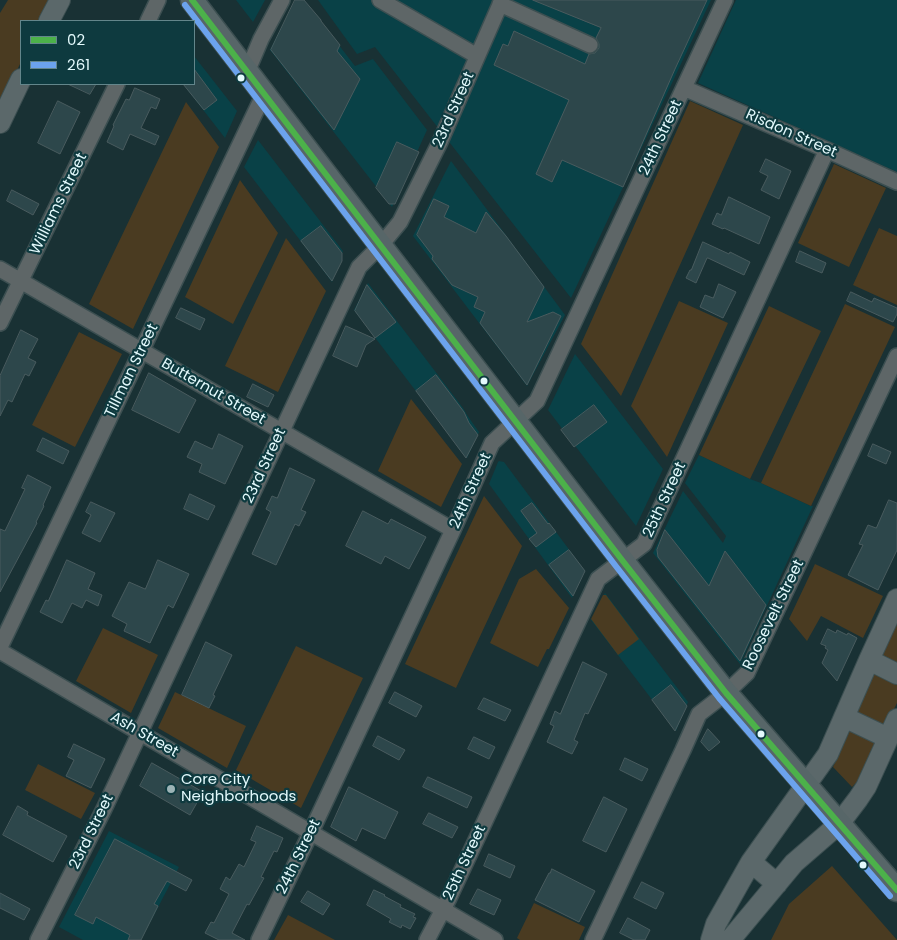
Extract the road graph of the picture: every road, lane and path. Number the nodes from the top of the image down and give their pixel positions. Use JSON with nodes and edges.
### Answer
{"nodes":[{"id":1,"x":60,"y":0,"type":"edge"},
{"id":2,"x":158,"y":0,"type":"edge"},
{"id":3,"x":192,"y":0,"type":"edge"},
{"id":4,"x":282,"y":0,"type":"edge"},
{"id":5,"x":380,"y":0,"type":"edge"},
{"id":6,"x":725,"y":0,"type":"edge"},
{"id":7,"x":501,"y":2,"type":"edge"},
{"id":8,"x":50,"y":20,"type":"edge"},
{"id":9,"x":148,"y":20,"type":"edge"},
{"id":10,"x":590,"y":45,"type":"dead end"},
{"id":11,"x":477,"y":56,"type":"junction"},
{"id":12,"x":247,"y":72,"type":"junction"},
{"id":13,"x":20,"y":81,"type":"edge"},
{"id":14,"x":117,"y":85,"type":"edge"},
{"id":15,"x":684,"y":88,"type":"junction"},
{"id":16,"x":264,"y":94,"type":"junction"},
{"id":17,"x":0,"y":122,"type":"edge"},
{"id":18,"x":827,"y":150,"type":"junction"},
{"id":19,"x":897,"y":182,"type":"edge"},
{"id":20,"x":381,"y":245,"type":"junction"},
{"id":21,"x":0,"y":269,"type":"edge"},
{"id":22,"x":21,"y":281,"type":"junction"},
{"id":23,"x":0,"y":324,"type":"edge"},
{"id":24,"x":142,"y":351,"type":"junction"},
{"id":25,"x":897,"y":356,"type":"edge"},
{"id":26,"x":516,"y":421,"type":"junction"},
{"id":27,"x":282,"y":431,"type":"junction"},
{"id":28,"x":453,"y":530,"type":"junction"},
{"id":29,"x":622,"y":560,"type":"junction"},
{"id":30,"x":897,"y":599,"type":"edge"},
{"id":31,"x":0,"y":647,"type":"edge"},
{"id":32,"x":0,"y":651,"type":"edge"},
{"id":33,"x":869,"y":660,"type":"junction"},
{"id":34,"x":897,"y":674,"type":"edge"},
{"id":35,"x":726,"y":693,"type":"junction"},
{"id":36,"x":844,"y":717,"type":"junction"},
{"id":37,"x":897,"y":719,"type":"edge"},
{"id":38,"x":140,"y":732,"type":"junction"},
{"id":39,"x":888,"y":738,"type":"junction"},
{"id":40,"x":806,"y":785,"type":"junction"},
{"id":41,"x":839,"y":824,"type":"junction"},
{"id":42,"x":311,"y":832,"type":"junction"},
{"id":43,"x":751,"y":862,"type":"junction"},
{"id":44,"x":778,"y":884,"type":"junction"},
{"id":45,"x":897,"y":890,"type":"edge"},
{"id":46,"x":443,"y":909,"type":"junction"},
{"id":47,"x":38,"y":940,"type":"edge"},
{"id":48,"x":259,"y":940,"type":"edge"},
{"id":49,"x":427,"y":940,"type":"edge"},
{"id":50,"x":495,"y":940,"type":"edge"},
{"id":51,"x":593,"y":940,"type":"edge"},
{"id":52,"x":711,"y":940,"type":"edge"},
{"id":53,"x":730,"y":940,"type":"edge"}],
"edges":[{"from":1,"to":8,"type":"street"},
{"from":2,"to":9,"type":"street"},
{"from":3,"to":12,"type":"main road"},
{"from":4,"to":12,"type":"street"},
{"from":5,"to":11,"type":"street"},
{"from":6,"to":15,"type":"street","name":"24th Street"},
{"from":7,"to":10,"type":"street"},
{"from":7,"to":11,"type":"street","name":"23rd Street"},
{"from":11,"to":20,"type":"street","name":"23rd Street"},
{"from":12,"to":16,"type":"main road"},
{"from":13,"to":17,"type":"street"},
{"from":14,"to":22,"type":"street","name":"Williams Street"},
{"from":15,"to":18,"type":"street","name":"Risdon Street"},
{"from":15,"to":26,"type":"street","name":"24th Street"},
{"from":16,"to":20,"type":"main road"},
{"from":16,"to":24,"type":"street","name":"Tillman Street"},
{"from":18,"to":19,"type":"street","name":"Risdon Street"},
{"from":18,"to":29,"type":"street","name":"25th Street"},
{"from":20,"to":26,"type":"main road"},
{"from":20,"to":27,"type":"street","name":"23rd Street"},
{"from":21,"to":22,"type":"street","name":"Butternut Street"},
{"from":22,"to":23,"type":"street","name":"Williams Street"},
{"from":22,"to":24,"type":"street","name":"Butternut Street"},
{"from":24,"to":27,"type":"street","name":"Butternut Street"},
{"from":24,"to":31,"type":"street","name":"Tillman Street"},
{"from":25,"to":35,"type":"street","name":"Roosevelt Street"},
{"from":26,"to":28,"type":"street","name":"24th Street"},
{"from":26,"to":29,"type":"main road"},
{"from":27,"to":28,"type":"street","name":"Butternut Street"},
{"from":27,"to":38,"type":"street","name":"23rd Street"},
{"from":28,"to":42,"type":"street","name":"24th Street"},
{"from":29,"to":35,"type":"main road"},
{"from":29,"to":46,"type":"street","name":"25th Street"},
{"from":30,"to":33,"type":"street"},
{"from":32,"to":38,"type":"street","name":"Ash Street"},
{"from":33,"to":34,"type":"street"},
{"from":33,"to":36,"type":"street"},
{"from":35,"to":40,"type":"main road"},
{"from":35,"to":51,"type":"street","name":"Roosevelt Street"},
{"from":36,"to":39,"type":"street"},
{"from":36,"to":40,"type":"street"},
{"from":37,"to":39,"type":"street"},
{"from":38,"to":42,"type":"street","name":"Ash Street"},
{"from":38,"to":47,"type":"street","name":"23rd Street"},
{"from":39,"to":41,"type":"street"},
{"from":40,"to":41,"type":"main road"},
{"from":40,"to":43,"type":"street"},
{"from":41,"to":44,"type":"street"},
{"from":41,"to":45,"type":"main road"},
{"from":42,"to":46,"type":"street","name":"Ash Street"},
{"from":42,"to":48,"type":"street","name":"24th Street"},
{"from":43,"to":44,"type":"street"},
{"from":43,"to":52,"type":"street"},
{"from":44,"to":53,"type":"street"},
{"from":46,"to":49,"type":"street","name":"25th Street"},
{"from":46,"to":50,"type":"street","name":"Ash Street"}]}
